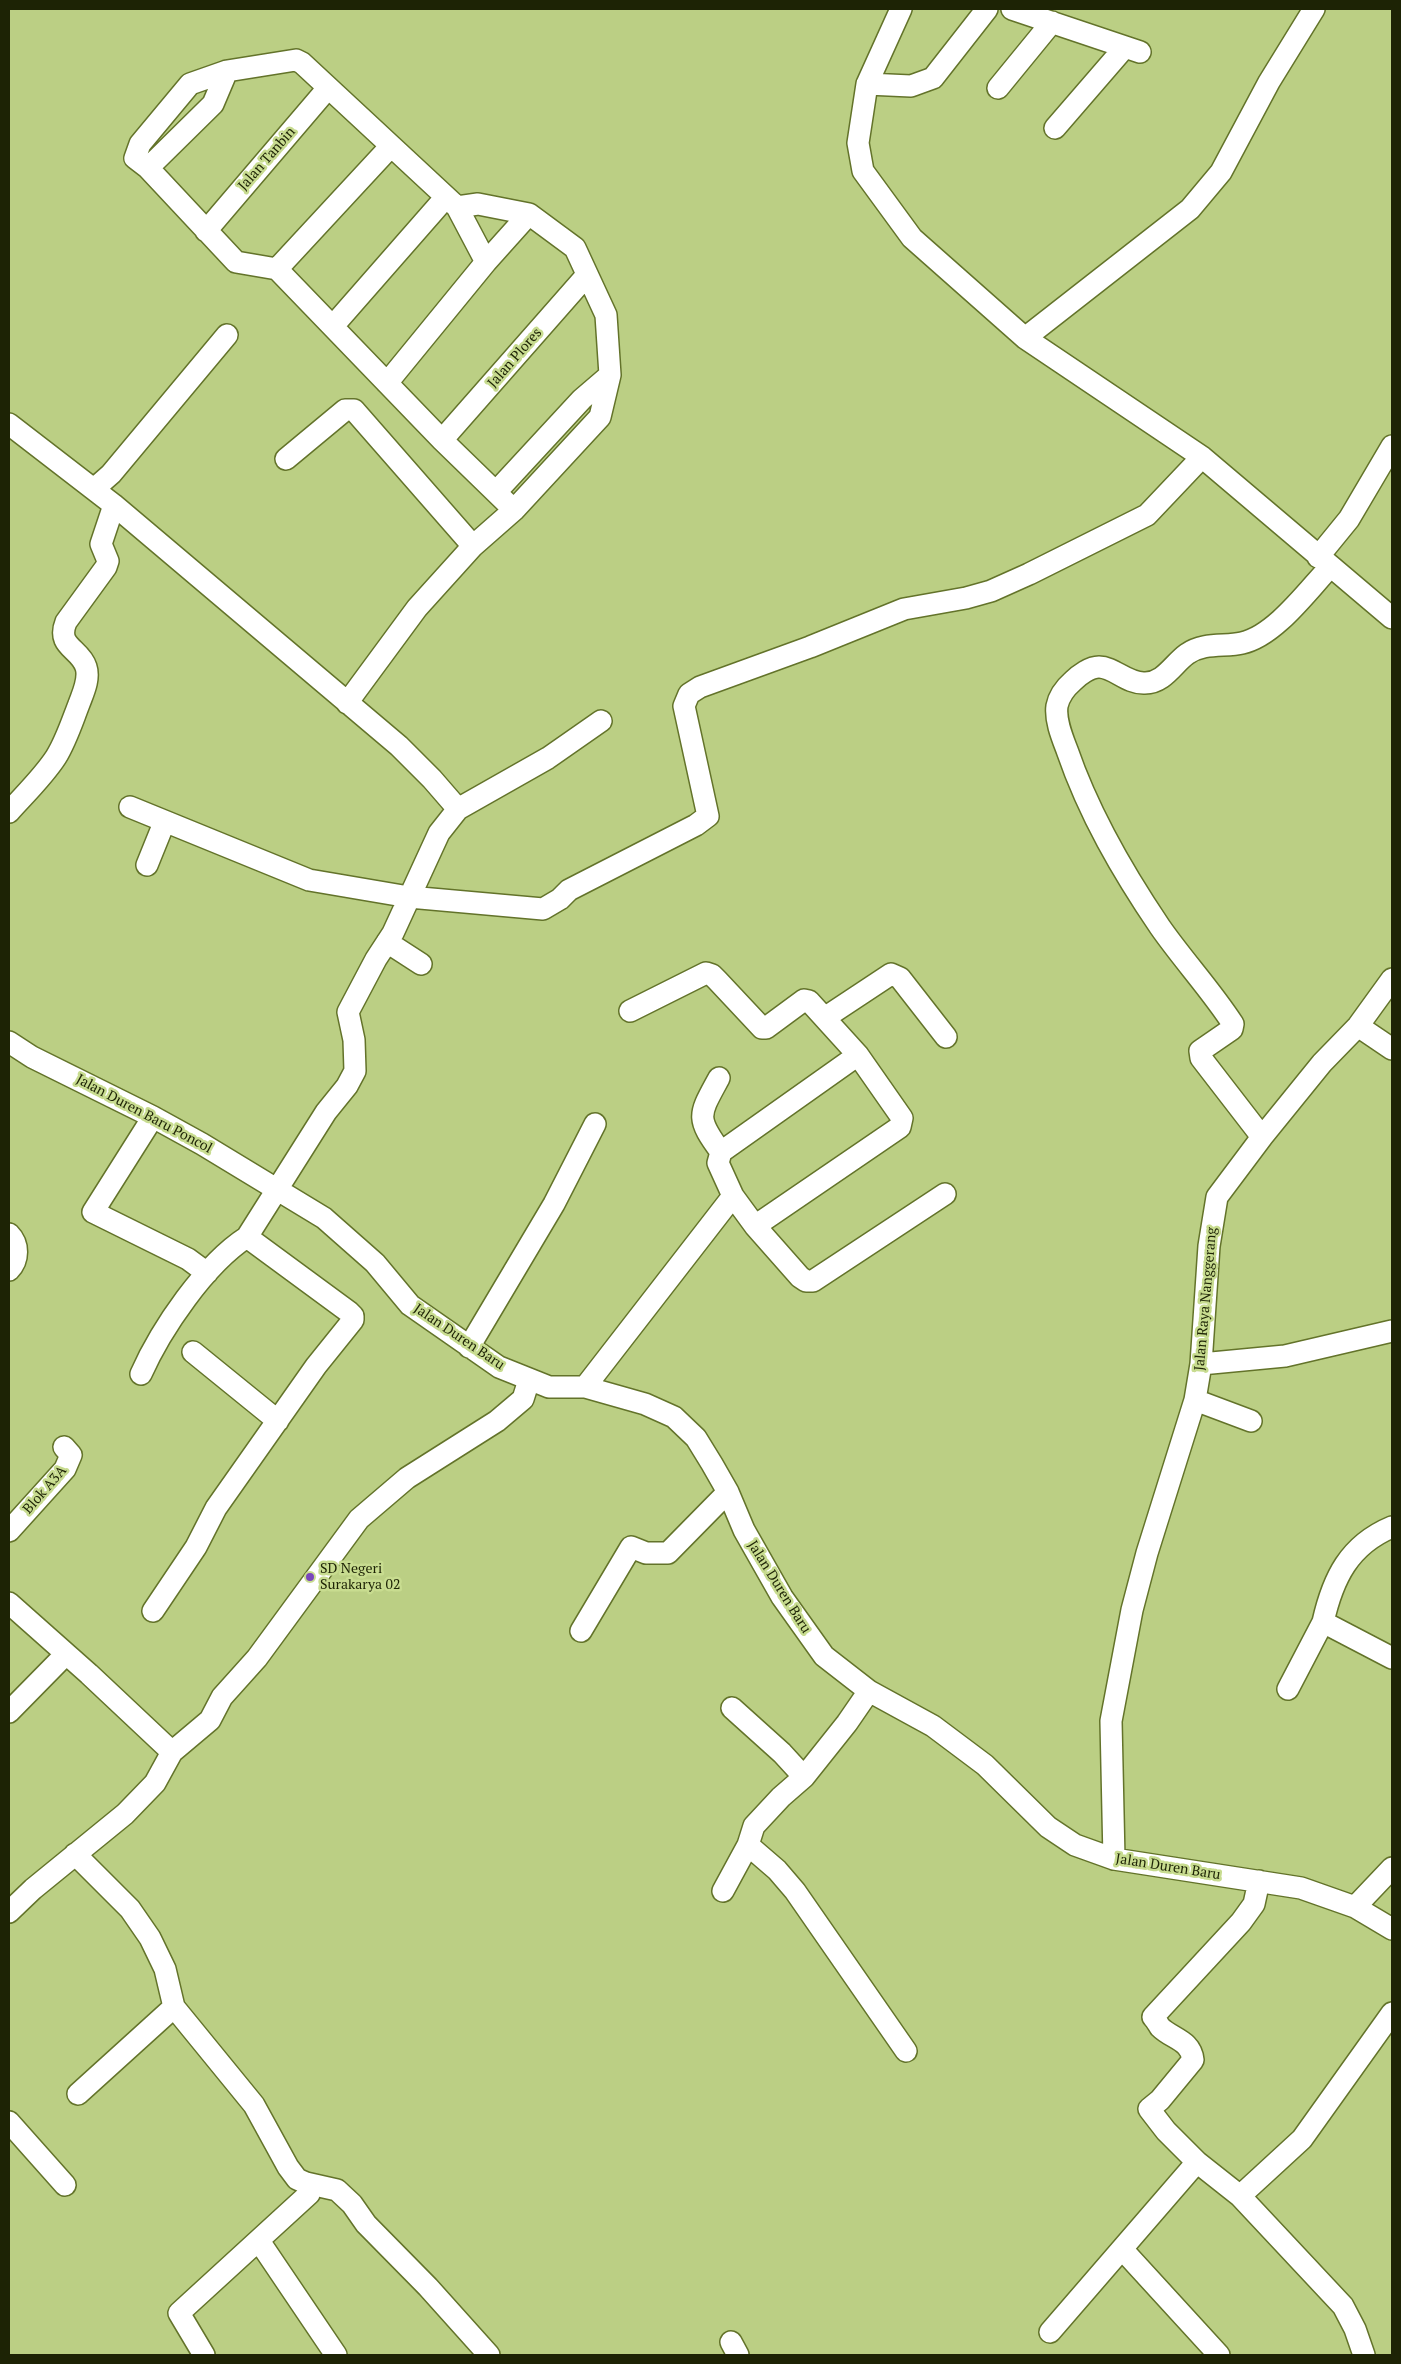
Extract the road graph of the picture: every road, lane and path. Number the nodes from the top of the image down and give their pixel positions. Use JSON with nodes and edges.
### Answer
{"nodes":[{"id":1,"x":901,"y":9,"type":"edge"},
{"id":2,"x":987,"y":9,"type":"edge"},
{"id":3,"x":1012,"y":9,"type":"edge"},
{"id":4,"x":1314,"y":9,"type":"edge"},
{"id":5,"x":1052,"y":22,"type":"junction"},
{"id":6,"x":227,"y":71,"type":"junction"},
{"id":7,"x":867,"y":84,"type":"junction"},
{"id":8,"x":328,"y":88,"type":"junction"},
{"id":9,"x":998,"y":88,"type":"dead end"},
{"id":10,"x":1055,"y":128,"type":"dead end"},
{"id":11,"x":391,"y":146,"type":"junction"},
{"id":12,"x":148,"y":168,"type":"junction"},
{"id":13,"x":451,"y":202,"type":"junction"},
{"id":14,"x":529,"y":214,"type":"junction"},
{"id":15,"x":206,"y":230,"type":"junction"},
{"id":16,"x":486,"y":262,"type":"junction"},
{"id":17,"x":277,"y":269,"type":"junction"},
{"id":18,"x":587,"y":275,"type":"junction"},
{"id":19,"x":333,"y":326,"type":"junction"},
{"id":20,"x":226,"y":335,"type":"dead end"},
{"id":21,"x":1025,"y":338,"type":"junction"},
{"id":22,"x":610,"y":376,"type":"junction"},
{"id":23,"x":387,"y":384,"type":"junction"},
{"id":24,"x":9,"y":424,"type":"edge"},
{"id":25,"x":442,"y":440,"type":"junction"},
{"id":26,"x":1392,"y":446,"type":"edge"},
{"id":27,"x":1202,"y":457,"type":"junction"},
{"id":28,"x":286,"y":458,"type":"dead end"},
{"id":29,"x":94,"y":489,"type":"junction"},
{"id":30,"x":496,"y":492,"type":"junction"},
{"id":31,"x":114,"y":505,"type":"junction"},
{"id":32,"x":514,"y":510,"type":"junction"},
{"id":33,"x":474,"y":546,"type":"junction"},
{"id":34,"x":1324,"y":562,"type":"junction"},
{"id":35,"x":1392,"y":618,"type":"edge"},
{"id":36,"x":347,"y":703,"type":"junction"},
{"id":37,"x":601,"y":721,"type":"dead end"},
{"id":38,"x":130,"y":807,"type":"dead end"},
{"id":39,"x":458,"y":809,"type":"junction"},
{"id":40,"x":9,"y":812,"type":"edge"},
{"id":41,"x":164,"y":822,"type":"junction"},
{"id":42,"x":147,"y":865,"type":"dead end"},
{"id":43,"x":409,"y":897,"type":"junction"},
{"id":44,"x":387,"y":942,"type":"junction"},
{"id":45,"x":421,"y":964,"type":"dead end"},
{"id":46,"x":1392,"y":979,"type":"edge"},
{"id":47,"x":630,"y":1011,"type":"dead end"},
{"id":48,"x":826,"y":1017,"type":"junction"},
{"id":49,"x":1358,"y":1026,"type":"junction"},
{"id":50,"x":946,"y":1037,"type":"dead end"},
{"id":51,"x":9,"y":1042,"type":"edge"},
{"id":52,"x":1392,"y":1049,"type":"edge"},
{"id":53,"x":858,"y":1055,"type":"junction"},
{"id":54,"x":719,"y":1078,"type":"dead end"},
{"id":55,"x":153,"y":1117,"type":"junction"},
{"id":56,"x":596,"y":1124,"type":"dead end"},
{"id":57,"x":1262,"y":1137,"type":"junction"},
{"id":58,"x":721,"y":1152,"type":"junction"},
{"id":59,"x":278,"y":1188,"type":"junction"},
{"id":60,"x":945,"y":1194,"type":"dead end"},
{"id":61,"x":733,"y":1196,"type":"junction"},
{"id":62,"x":755,"y":1226,"type":"junction"},
{"id":63,"x":9,"y":1234,"type":"edge"},
{"id":64,"x":247,"y":1237,"type":"junction"},
{"id":65,"x":9,"y":1270,"type":"edge"},
{"id":66,"x":207,"y":1273,"type":"junction"},
{"id":67,"x":1392,"y":1331,"type":"edge"},
{"id":68,"x":469,"y":1347,"type":"junction"},
{"id":69,"x":193,"y":1352,"type":"dead end"},
{"id":70,"x":1201,"y":1364,"type":"junction"},
{"id":71,"x":141,"y":1374,"type":"dead end"},
{"id":72,"x":529,"y":1380,"type":"junction"},
{"id":73,"x":585,"y":1387,"type":"junction"},
{"id":74,"x":1195,"y":1400,"type":"junction"},
{"id":75,"x":278,"y":1420,"type":"junction"},
{"id":76,"x":1251,"y":1420,"type":"dead end"},
{"id":77,"x":64,"y":1447,"type":"dead end"},
{"id":78,"x":728,"y":1492,"type":"junction"},
{"id":79,"x":1392,"y":1527,"type":"edge"},
{"id":80,"x":9,"y":1531,"type":"edge"},
{"id":81,"x":9,"y":1602,"type":"edge"},
{"id":82,"x":153,"y":1611,"type":"dead end"},
{"id":83,"x":1323,"y":1622,"type":"junction"},
{"id":84,"x":581,"y":1631,"type":"dead end"},
{"id":85,"x":66,"y":1654,"type":"junction"},
{"id":86,"x":1392,"y":1658,"type":"edge"},
{"id":87,"x":1288,"y":1689,"type":"dead end"},
{"id":88,"x":869,"y":1691,"type":"junction"},
{"id":89,"x":732,"y":1708,"type":"dead end"},
{"id":90,"x":9,"y":1712,"type":"edge"},
{"id":91,"x":172,"y":1752,"type":"junction"},
{"id":92,"x":804,"y":1777,"type":"junction"},
{"id":93,"x":748,"y":1845,"type":"junction"},
{"id":94,"x":75,"y":1854,"type":"junction"},
{"id":95,"x":1114,"y":1859,"type":"junction"},
{"id":96,"x":1392,"y":1868,"type":"edge"},
{"id":97,"x":1259,"y":1881,"type":"junction"},
{"id":98,"x":722,"y":1891,"type":"dead end"},
{"id":99,"x":1355,"y":1907,"type":"junction"},
{"id":100,"x":9,"y":1912,"type":"edge"},
{"id":101,"x":1392,"y":1930,"type":"edge"},
{"id":102,"x":174,"y":2007,"type":"junction"},
{"id":103,"x":1392,"y":2013,"type":"edge"},
{"id":104,"x":906,"y":2051,"type":"dead end"},
{"id":105,"x":78,"y":2094,"type":"dead end"},
{"id":106,"x":9,"y":2122,"type":"edge"},
{"id":107,"x":1197,"y":2162,"type":"junction"},
{"id":108,"x":306,"y":2184,"type":"junction"},
{"id":109,"x":65,"y":2185,"type":"dead end"},
{"id":110,"x":1240,"y":2196,"type":"junction"},
{"id":111,"x":259,"y":2241,"type":"junction"},
{"id":112,"x":1122,"y":2249,"type":"junction"},
{"id":113,"x":1050,"y":2332,"type":"dead end"},
{"id":114,"x":204,"y":2355,"type":"edge"},
{"id":115,"x":336,"y":2355,"type":"edge"},
{"id":116,"x":489,"y":2355,"type":"edge"},
{"id":117,"x":1219,"y":2355,"type":"edge"},
{"id":118,"x":1364,"y":2355,"type":"edge"}],
"edges":[{"from":1,"to":7,"type":"street"},
{"from":2,"to":7,"type":"street"},
{"from":3,"to":5,"type":"street"},
{"from":4,"to":21,"type":"street"},
{"from":5,"to":9,"type":"street"},
{"from":5,"to":10,"type":"street"},
{"from":6,"to":8,"type":"street"},
{"from":6,"to":12,"type":"street"},
{"from":6,"to":12,"type":"street"},
{"from":7,"to":21,"type":"street"},
{"from":8,"to":11,"type":"street"},
{"from":8,"to":15,"type":"street","name":"Jalan Tanbin"},
{"from":11,"to":13,"type":"street"},
{"from":11,"to":17,"type":"street"},
{"from":12,"to":15,"type":"street"},
{"from":13,"to":14,"type":"street"},
{"from":13,"to":16,"type":"street"},
{"from":13,"to":19,"type":"street"},
{"from":14,"to":16,"type":"street"},
{"from":14,"to":18,"type":"street"},
{"from":15,"to":17,"type":"street"},
{"from":16,"to":23,"type":"street"},
{"from":17,"to":19,"type":"street"},
{"from":18,"to":22,"type":"street"},
{"from":18,"to":25,"type":"street","name":"Jalan Plores"},
{"from":19,"to":23,"type":"street"},
{"from":20,"to":29,"type":"street"},
{"from":21,"to":27,"type":"street"},
{"from":22,"to":30,"type":"street"},
{"from":22,"to":32,"type":"street"},
{"from":23,"to":25,"type":"street"},
{"from":24,"to":29,"type":"street"},
{"from":25,"to":30,"type":"street"},
{"from":26,"to":34,"type":"street"},
{"from":27,"to":34,"type":"street"},
{"from":27,"to":43,"type":"street"},
{"from":28,"to":33,"type":"street"},
{"from":29,"to":31,"type":"street"},
{"from":30,"to":32,"type":"street"},
{"from":31,"to":36,"type":"street"},
{"from":31,"to":40,"type":"street"},
{"from":32,"to":33,"type":"street"},
{"from":33,"to":36,"type":"street"},
{"from":34,"to":35,"type":"street"},
{"from":34,"to":57,"type":"street"},
{"from":36,"to":39,"type":"street"},
{"from":37,"to":39,"type":"street"},
{"from":38,"to":41,"type":"street"},
{"from":39,"to":43,"type":"street"},
{"from":41,"to":42,"type":"street"},
{"from":41,"to":43,"type":"street"},
{"from":43,"to":44,"type":"street"},
{"from":44,"to":45,"type":"street"},
{"from":44,"to":59,"type":"street"},
{"from":46,"to":49,"type":"street","name":"Jalan Raya Nanggerang"},
{"from":47,"to":48,"type":"street"},
{"from":48,"to":50,"type":"street"},
{"from":48,"to":53,"type":"street"},
{"from":49,"to":52,"type":"street"},
{"from":49,"to":57,"type":"street","name":"Jalan Raya Nanggerang"},
{"from":51,"to":55,"type":"street","name":"Jalan Duren Baru Poncol"},
{"from":53,"to":58,"type":"street"},
{"from":53,"to":62,"type":"street"},
{"from":54,"to":58,"type":"street"},
{"from":55,"to":59,"type":"street","name":"Jalan Duren Baru Poncol"},
{"from":55,"to":66,"type":"street"},
{"from":56,"to":68,"type":"street"},
{"from":57,"to":70,"type":"street","name":"Jalan Raya Nanggerang"},
{"from":58,"to":61,"type":"street"},
{"from":59,"to":64,"type":"street"},
{"from":59,"to":68,"type":"street","name":"Jalan Duren Baru"},
{"from":60,"to":62,"type":"street"},
{"from":61,"to":62,"type":"street"},
{"from":61,"to":73,"type":"street"},
{"from":63,"to":65,"type":"street"},
{"from":64,"to":66,"type":"street"},
{"from":64,"to":75,"type":"street"},
{"from":66,"to":71,"type":"street"},
{"from":67,"to":70,"type":"street"},
{"from":68,"to":72,"type":"street","name":"Jalan Duren Baru"},
{"from":69,"to":75,"type":"street"},
{"from":70,"to":74,"type":"street","name":"Jalan Raya Nanggerang"},
{"from":72,"to":73,"type":"street","name":"Jalan Duren Baru"},
{"from":72,"to":91,"type":"street"},
{"from":73,"to":78,"type":"street","name":"Jalan Duren Baru"},
{"from":74,"to":76,"type":"street"},
{"from":74,"to":95,"type":"street","name":"Jalan Raya Nanggerang"},
{"from":75,"to":82,"type":"street"},
{"from":77,"to":80,"type":"street","name":"Blok A3A"},
{"from":78,"to":84,"type":"street"},
{"from":78,"to":88,"type":"street","name":"Jalan Duren Baru"},
{"from":79,"to":83,"type":"street"},
{"from":81,"to":85,"type":"street"},
{"from":83,"to":86,"type":"street"},
{"from":83,"to":87,"type":"street"},
{"from":85,"to":90,"type":"street"},
{"from":85,"to":91,"type":"street"},
{"from":88,"to":92,"type":"street"},
{"from":88,"to":95,"type":"street","name":"Jalan Duren Baru"},
{"from":89,"to":92,"type":"street"},
{"from":91,"to":94,"type":"street"},
{"from":92,"to":93,"type":"street"},
{"from":93,"to":98,"type":"street"},
{"from":93,"to":104,"type":"street"},
{"from":94,"to":100,"type":"street"},
{"from":94,"to":102,"type":"street"},
{"from":95,"to":97,"type":"street","name":"Jalan Duren Baru"},
{"from":96,"to":99,"type":"street"},
{"from":97,"to":99,"type":"street","name":"Jalan Duren Baru"},
{"from":97,"to":107,"type":"street"},
{"from":99,"to":101,"type":"street","name":"Jalan Duren Baru"},
{"from":102,"to":105,"type":"street"},
{"from":102,"to":108,"type":"street"},
{"from":103,"to":110,"type":"street"},
{"from":106,"to":109,"type":"street"},
{"from":107,"to":110,"type":"street"},
{"from":107,"to":112,"type":"street"},
{"from":108,"to":111,"type":"street"},
{"from":108,"to":116,"type":"street"},
{"from":110,"to":118,"type":"street"},
{"from":111,"to":114,"type":"street"},
{"from":111,"to":115,"type":"street"},
{"from":112,"to":113,"type":"street"},
{"from":112,"to":117,"type":"street"}]}
